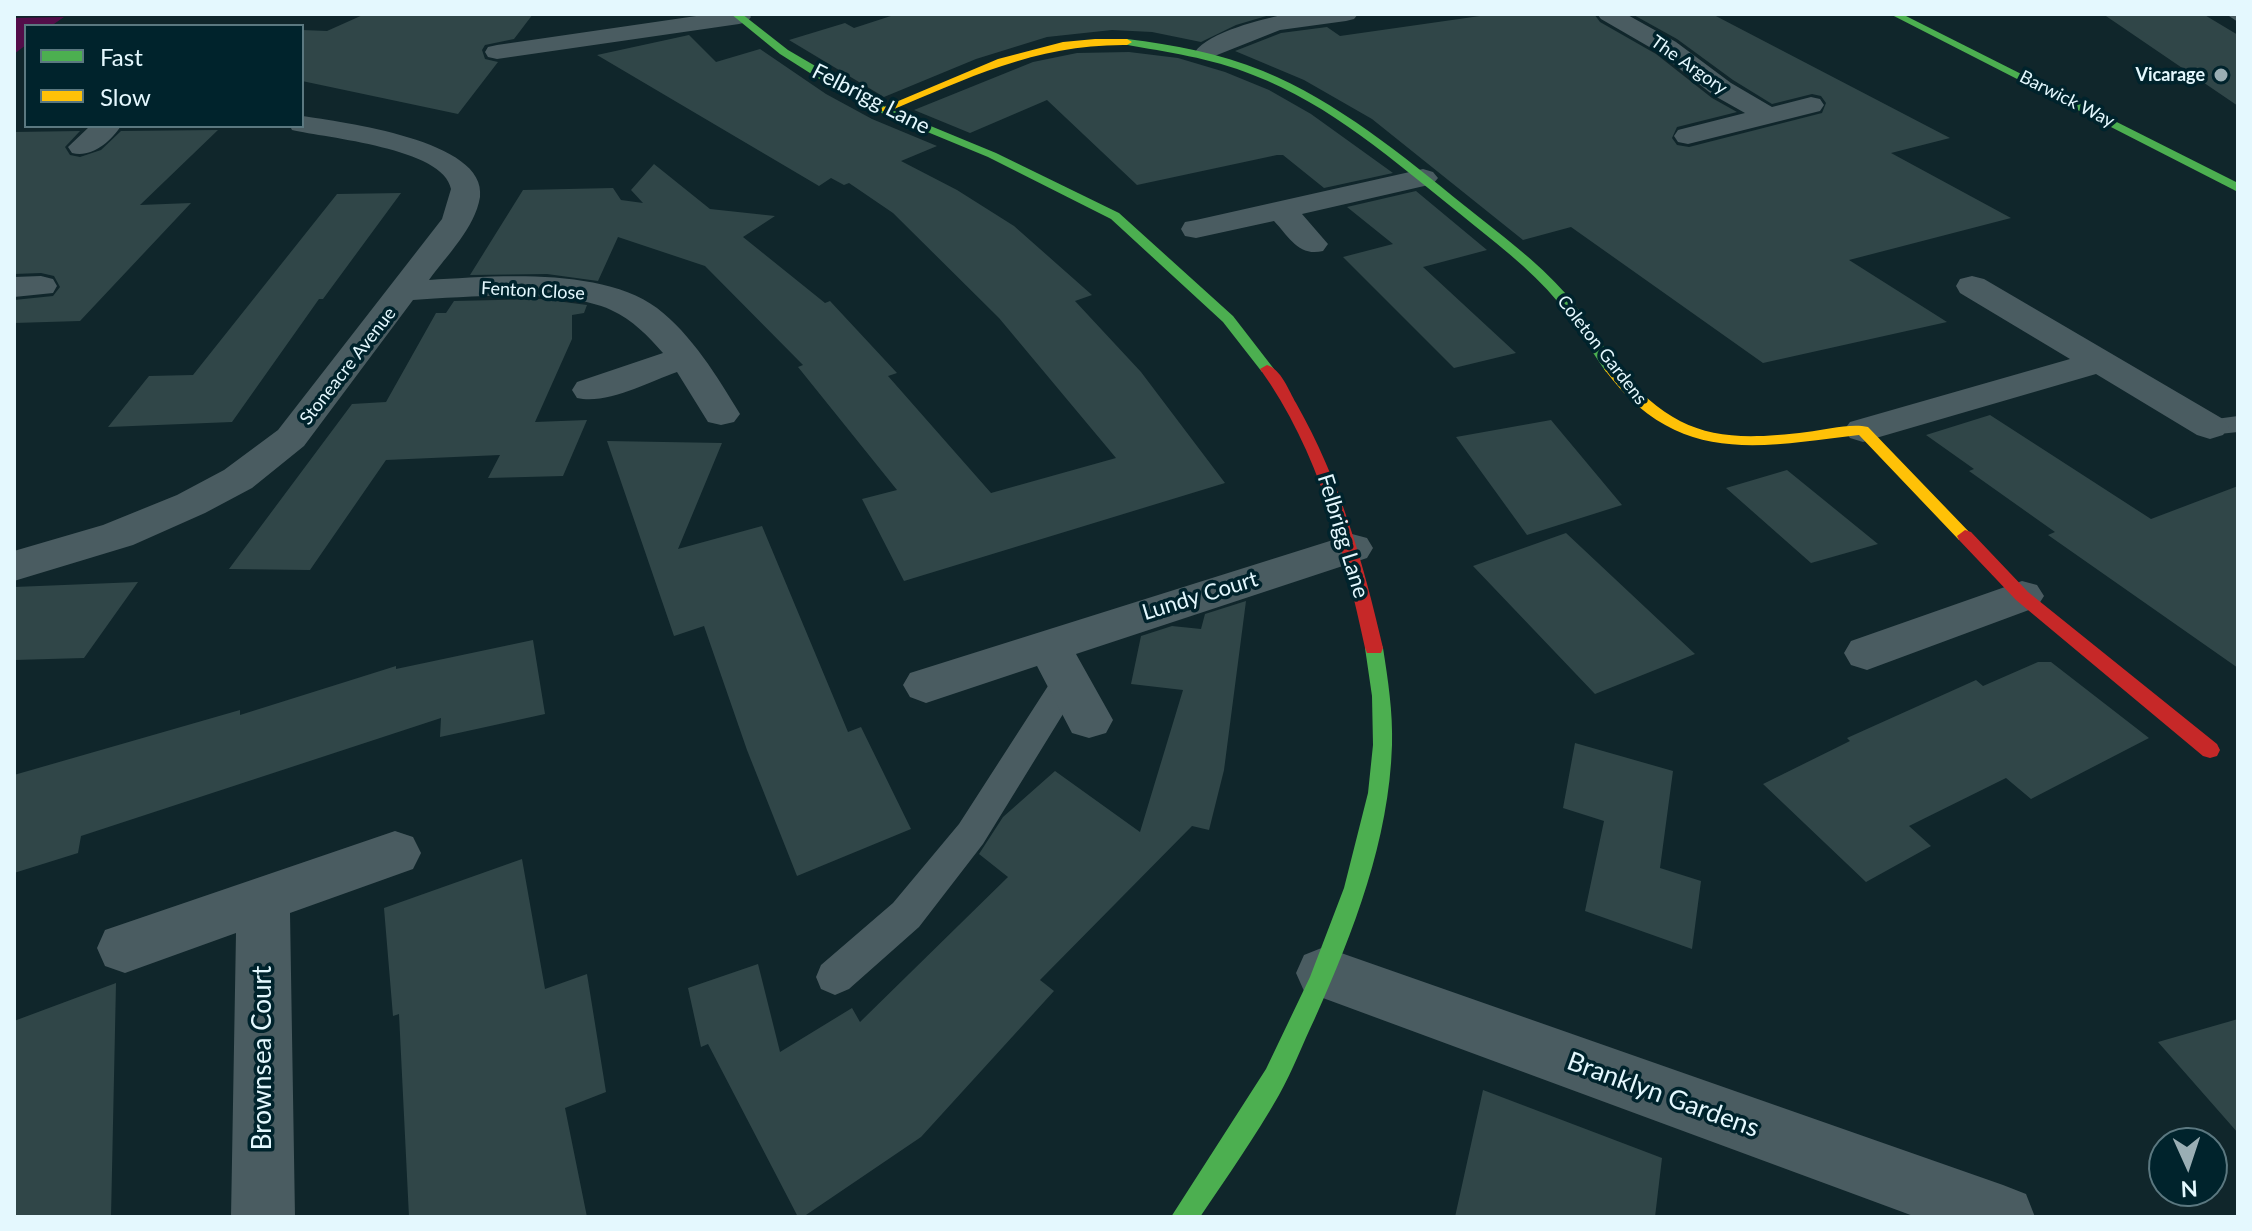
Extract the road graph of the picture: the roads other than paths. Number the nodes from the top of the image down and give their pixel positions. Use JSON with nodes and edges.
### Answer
{"nodes":[{"id":1,"x":1346,"y":14,"type":"edge"},
{"id":2,"x":1609,"y":14,"type":"edge"},
{"id":3,"x":1895,"y":14,"type":"edge"},
{"id":4,"x":738,"y":15,"type":"edge"},
{"id":5,"x":497,"y":52,"type":"dead end"},
{"id":6,"x":1207,"y":52,"type":"junction"},
{"id":7,"x":1811,"y":105,"type":"dead end"},
{"id":8,"x":883,"y":110,"type":"junction"},
{"id":9,"x":1769,"y":116,"type":"junction"},
{"id":10,"x":304,"y":124,"type":"edge"},
{"id":11,"x":105,"y":128,"type":"edge"},
{"id":12,"x":1688,"y":136,"type":"dead end"},
{"id":13,"x":82,"y":147,"type":"dead end"},
{"id":14,"x":1423,"y":178,"type":"junction"},
{"id":15,"x":2238,"y":188,"type":"edge"},
{"id":16,"x":1280,"y":209,"type":"junction"},
{"id":17,"x":1196,"y":229,"type":"dead end"},
{"id":18,"x":1312,"y":244,"type":"dead end"},
{"id":19,"x":1972,"y":286,"type":"dead end"},
{"id":20,"x":406,"y":291,"type":"junction"},
{"id":21,"x":684,"y":358,"type":"junction"},
{"id":22,"x":2100,"y":362,"type":"junction"},
{"id":23,"x":590,"y":390,"type":"dead end"},
{"id":24,"x":721,"y":414,"type":"dead end"},
{"id":25,"x":2224,"y":426,"type":"edge"},
{"id":26,"x":1863,"y":430,"type":"junction"},
{"id":27,"x":1352,"y":548,"type":"junction"},
{"id":28,"x":14,"y":566,"type":"edge"},
{"id":29,"x":2022,"y":596,"type":"junction"},
{"id":30,"x":1867,"y":653,"type":"dead end"},
{"id":31,"x":1058,"y":662,"type":"junction"},
{"id":32,"x":926,"y":685,"type":"dead end"},
{"id":33,"x":1089,"y":720,"type":"dead end"},
{"id":34,"x":2210,"y":750,"type":"dead end"},
{"id":35,"x":395,"y":853,"type":"dead end"},
{"id":36,"x":263,"y":899,"type":"junction"},
{"id":37,"x":125,"y":948,"type":"dead end"},
{"id":38,"x":1324,"y":973,"type":"junction"},
{"id":39,"x":835,"y":977,"type":"dead end"},
{"id":40,"x":263,"y":1217,"type":"edge"},
{"id":41,"x":1184,"y":1217,"type":"edge"},
{"id":42,"x":2003,"y":1217,"type":"edge"}],
"edges":[{"from":1,"to":6,"type":"street"},
{"from":2,"to":9,"type":"street","name":"The Argory"},
{"from":3,"to":15,"type":"street","name":"Barwick Way"},
{"from":4,"to":5,"type":"street","name":"Felbrigg Lane"},
{"from":4,"to":8,"type":"street","name":"Felbrigg Lane"},
{"from":6,"to":8,"type":"street","name":"Coleton Gardens"},
{"from":6,"to":14,"type":"street","name":"Coleton Gardens"},
{"from":7,"to":9,"type":"street","name":"The Argory"},
{"from":8,"to":27,"type":"street","name":"Felbrigg Lane"},
{"from":9,"to":12,"type":"street","name":"The Argory"},
{"from":10,"to":20,"type":"street","name":"Stoneacre Avenue"},
{"from":11,"to":13,"type":"street"},
{"from":14,"to":16,"type":"street"},
{"from":14,"to":26,"type":"street","name":"Coleton Gardens"},
{"from":16,"to":17,"type":"street"},
{"from":16,"to":18,"type":"street"},
{"from":19,"to":22,"type":"street"},
{"from":20,"to":21,"type":"street","name":"Fenton Close"},
{"from":20,"to":28,"type":"street","name":"Stoneacre Avenue"},
{"from":21,"to":23,"type":"street"},
{"from":21,"to":24,"type":"street","name":"Fenton Close"},
{"from":22,"to":25,"type":"street"},
{"from":22,"to":26,"type":"street","name":"Coleton Gardens"},
{"from":26,"to":29,"type":"street"},
{"from":27,"to":31,"type":"street","name":"Lundy Court"},
{"from":27,"to":38,"type":"street","name":"Felbrigg Lane"},
{"from":29,"to":30,"type":"street"},
{"from":29,"to":34,"type":"street"},
{"from":31,"to":32,"type":"street","name":"Lundy Court"},
{"from":31,"to":33,"type":"street"},
{"from":31,"to":39,"type":"lane"},
{"from":35,"to":36,"type":"street"},
{"from":36,"to":37,"type":"street"},
{"from":36,"to":40,"type":"street","name":"Brownsea Court"},
{"from":38,"to":41,"type":"street","name":"Felbrigg Lane"},
{"from":38,"to":42,"type":"street","name":"Branklyn Gardens"}]}
